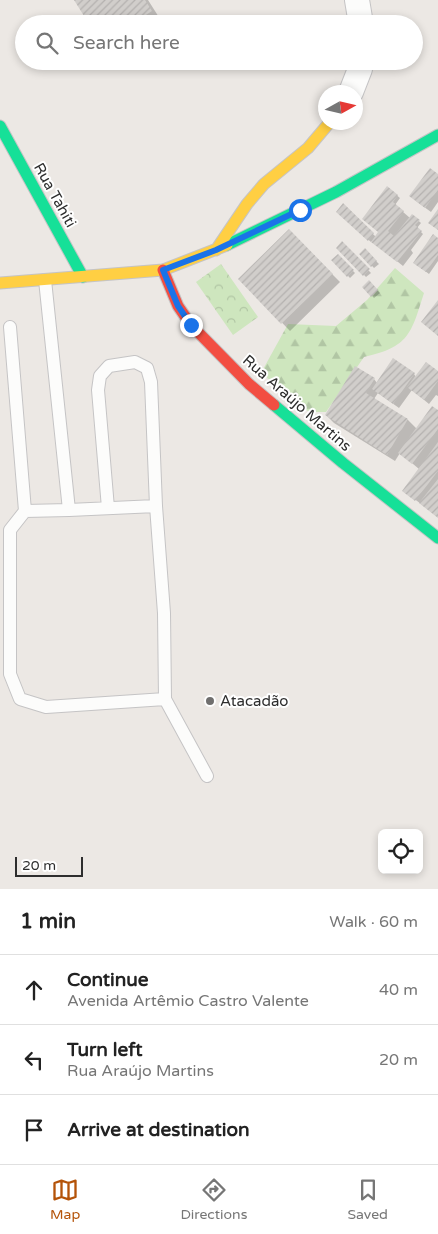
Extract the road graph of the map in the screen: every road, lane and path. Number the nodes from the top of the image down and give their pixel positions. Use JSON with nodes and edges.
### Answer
{"nodes":[{"id":1,"x":357,"y":0,"type":"edge"},
{"id":2,"x":360,"y":15,"type":"edge"},
{"id":3,"x":360,"y":70,"type":"edge"},
{"id":4,"x":354,"y":85,"type":"edge"},
{"id":5,"x":0,"y":126,"type":"edge"},
{"id":6,"x":323,"y":130,"type":"edge"},
{"id":7,"x":433,"y":144,"type":"edge"},
{"id":8,"x":216,"y":250,"type":"junction"},
{"id":9,"x":163,"y":270,"type":"junction"},
{"id":10,"x":84,"y":278,"type":"junction"},
{"id":11,"x":45,"y":280,"type":"junction"},
{"id":12,"x":0,"y":283,"type":"edge"},
{"id":13,"x":10,"y":327,"type":"dead end"},
{"id":14,"x":156,"y":506,"type":"junction"},
{"id":15,"x":108,"y":508,"type":"junction"},
{"id":16,"x":69,"y":510,"type":"junction"},
{"id":17,"x":25,"y":511,"type":"junction"},
{"id":18,"x":438,"y":538,"type":"edge"},
{"id":19,"x":165,"y":699,"type":"junction"},
{"id":20,"x":207,"y":776,"type":"dead end"}],
"edges":[{"from":1,"to":2,"type":"street"},
{"from":3,"to":4,"type":"street"},
{"from":5,"to":10,"type":"street","name":"Rua Tahiti"},
{"from":6,"to":8,"type":"street"},
{"from":7,"to":8,"type":"street"},
{"from":8,"to":9,"type":"street"},
{"from":9,"to":10,"type":"street"},
{"from":9,"to":18,"type":"street","name":"Rua Araújo Martins"},
{"from":10,"to":11,"type":"street"},
{"from":11,"to":12,"type":"street"},
{"from":11,"to":16,"type":"lane"},
{"from":13,"to":17,"type":"lane"},
{"from":14,"to":15,"type":"lane"},
{"from":14,"to":15,"type":"lane"},
{"from":14,"to":19,"type":"lane"},
{"from":15,"to":16,"type":"lane"},
{"from":16,"to":17,"type":"lane"},
{"from":17,"to":19,"type":"lane"},
{"from":19,"to":20,"type":"lane"}]}
